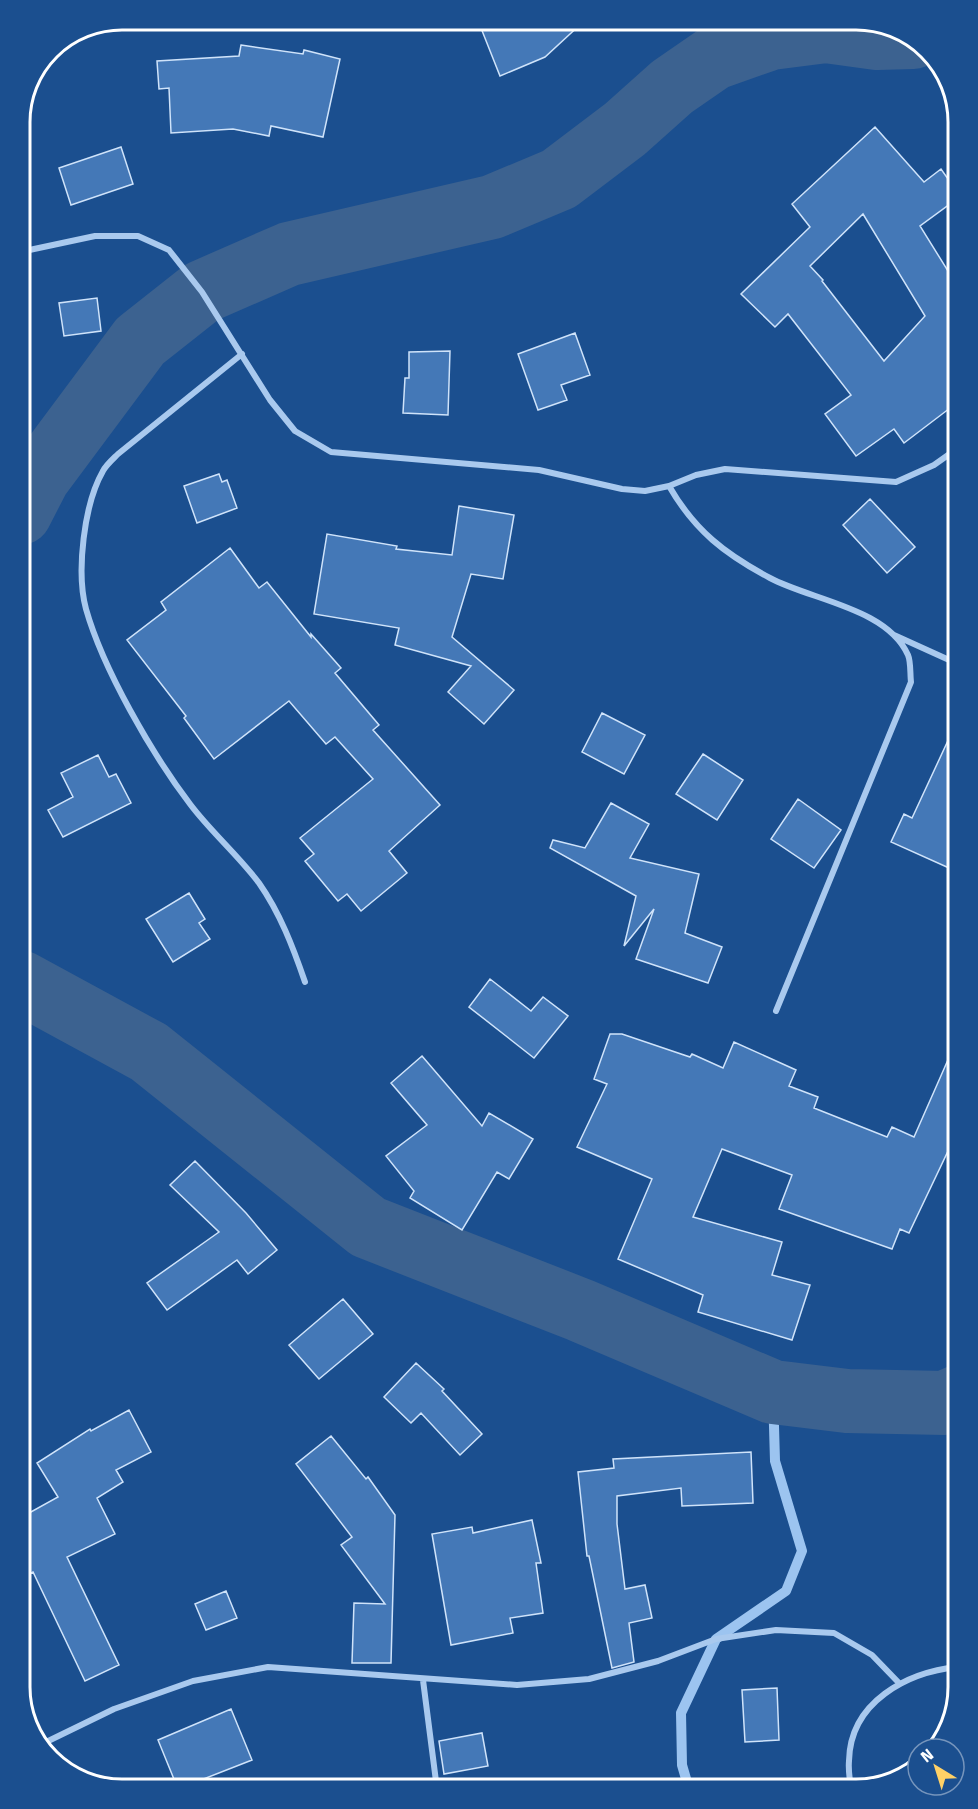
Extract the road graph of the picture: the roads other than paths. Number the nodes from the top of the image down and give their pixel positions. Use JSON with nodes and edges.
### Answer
{"nodes":[{"id":1,"x":30,"y":250,"type":"edge"},
{"id":2,"x":242,"y":354,"type":"junction"},
{"id":3,"x":948,"y":455,"type":"edge"},
{"id":4,"x":669,"y":486,"type":"junction"},
{"id":5,"x":894,"y":635,"type":"junction"},
{"id":6,"x":948,"y":659,"type":"edge"},
{"id":7,"x":304,"y":982,"type":"dead end"},
{"id":8,"x":776,"y":1011,"type":"dead end"},
{"id":9,"x":948,"y":1668,"type":"edge"},
{"id":10,"x":423,"y":1680,"type":"junction"},
{"id":11,"x":899,"y":1683,"type":"junction"},
{"id":12,"x":48,"y":1741,"type":"edge"},
{"id":13,"x":436,"y":1779,"type":"edge"},
{"id":14,"x":850,"y":1779,"type":"edge"}],
"edges":[{"from":1,"to":2,"type":"street"},
{"from":2,"to":4,"type":"street"},
{"from":2,"to":7,"type":"street"},
{"from":3,"to":4,"type":"street"},
{"from":4,"to":5,"type":"street"},
{"from":5,"to":6,"type":"street"},
{"from":5,"to":8,"type":"street"},
{"from":9,"to":11,"type":"street"},
{"from":10,"to":11,"type":"street"},
{"from":10,"to":12,"type":"street"},
{"from":10,"to":13,"type":"street"},
{"from":11,"to":14,"type":"street"}]}
